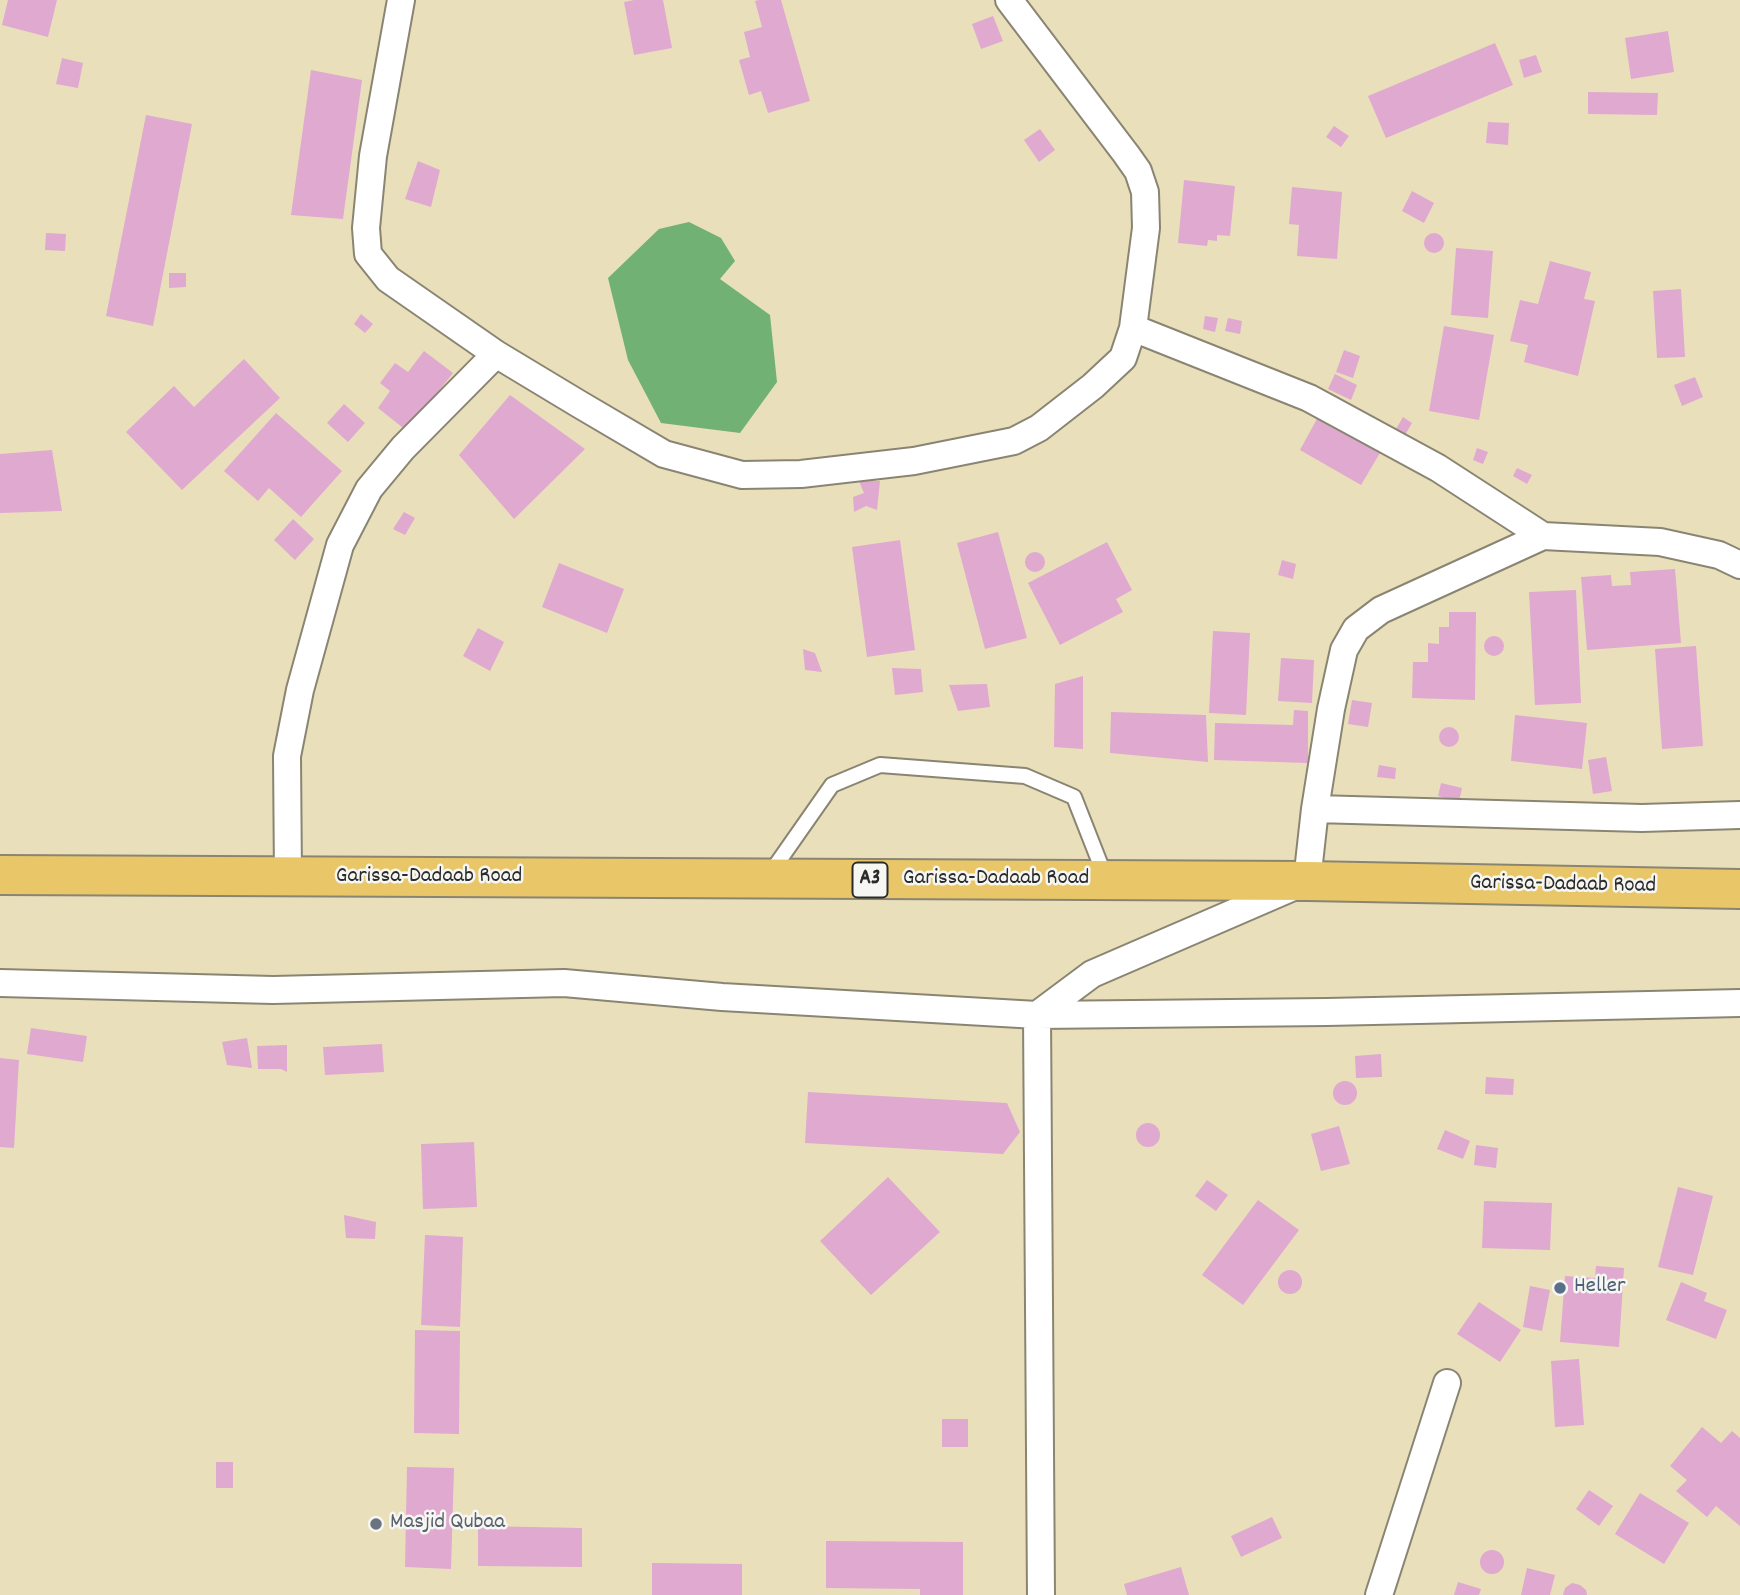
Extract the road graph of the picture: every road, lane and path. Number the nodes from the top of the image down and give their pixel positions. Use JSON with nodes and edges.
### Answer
{"nodes":[{"id":1,"x":401,"y":0,"type":"edge"},
{"id":2,"x":1009,"y":0,"type":"edge"},
{"id":3,"x":1133,"y":328,"type":"junction"},
{"id":4,"x":496,"y":354,"type":"junction"},
{"id":5,"x":1543,"y":536,"type":"junction"},
{"id":6,"x":1740,"y":565,"type":"edge"},
{"id":7,"x":1315,"y":809,"type":"junction"},
{"id":8,"x":1740,"y":815,"type":"edge"},
{"id":9,"x":0,"y":875,"type":"edge"},
{"id":10,"x":288,"y":878,"type":"junction"},
{"id":11,"x":766,"y":879,"type":"junction"},
{"id":12,"x":1107,"y":881,"type":"junction"},
{"id":13,"x":1307,"y":881,"type":"junction"},
{"id":14,"x":1740,"y":889,"type":"edge"},
{"id":15,"x":0,"y":983,"type":"edge"},
{"id":16,"x":1740,"y":1003,"type":"edge"},
{"id":17,"x":1037,"y":1014,"type":"junction"},
{"id":18,"x":1447,"y":1383,"type":"dead end"},
{"id":19,"x":1041,"y":1595,"type":"edge"},
{"id":20,"x":1379,"y":1595,"type":"edge"}],
"edges":[{"from":1,"to":4,"type":"street"},
{"from":2,"to":3,"type":"street"},
{"from":3,"to":4,"type":"street"},
{"from":3,"to":5,"type":"street"},
{"from":4,"to":10,"type":"street"},
{"from":5,"to":6,"type":"street"},
{"from":5,"to":7,"type":"street"},
{"from":7,"to":8,"type":"street"},
{"from":7,"to":13,"type":"street"},
{"from":9,"to":10,"type":"highway","name":"Garissa-Dadaab Road","number":"A3"},
{"from":10,"to":11,"type":"highway","name":"Garissa-Dadaab Road","number":"A3"},
{"from":11,"to":12,"type":"highway","name":"Garissa-Dadaab Road","number":"A3"},
{"from":11,"to":12,"type":"lane"},
{"from":12,"to":13,"type":"highway","name":"Garissa-Dadaab Road","number":"A3"},
{"from":13,"to":14,"type":"highway","name":"Garissa-Dadaab Road","number":"A3"},
{"from":13,"to":17,"type":"street"},
{"from":15,"to":17,"type":"street"},
{"from":16,"to":17,"type":"street"},
{"from":17,"to":19,"type":"street"},
{"from":18,"to":20,"type":"street"}]}
